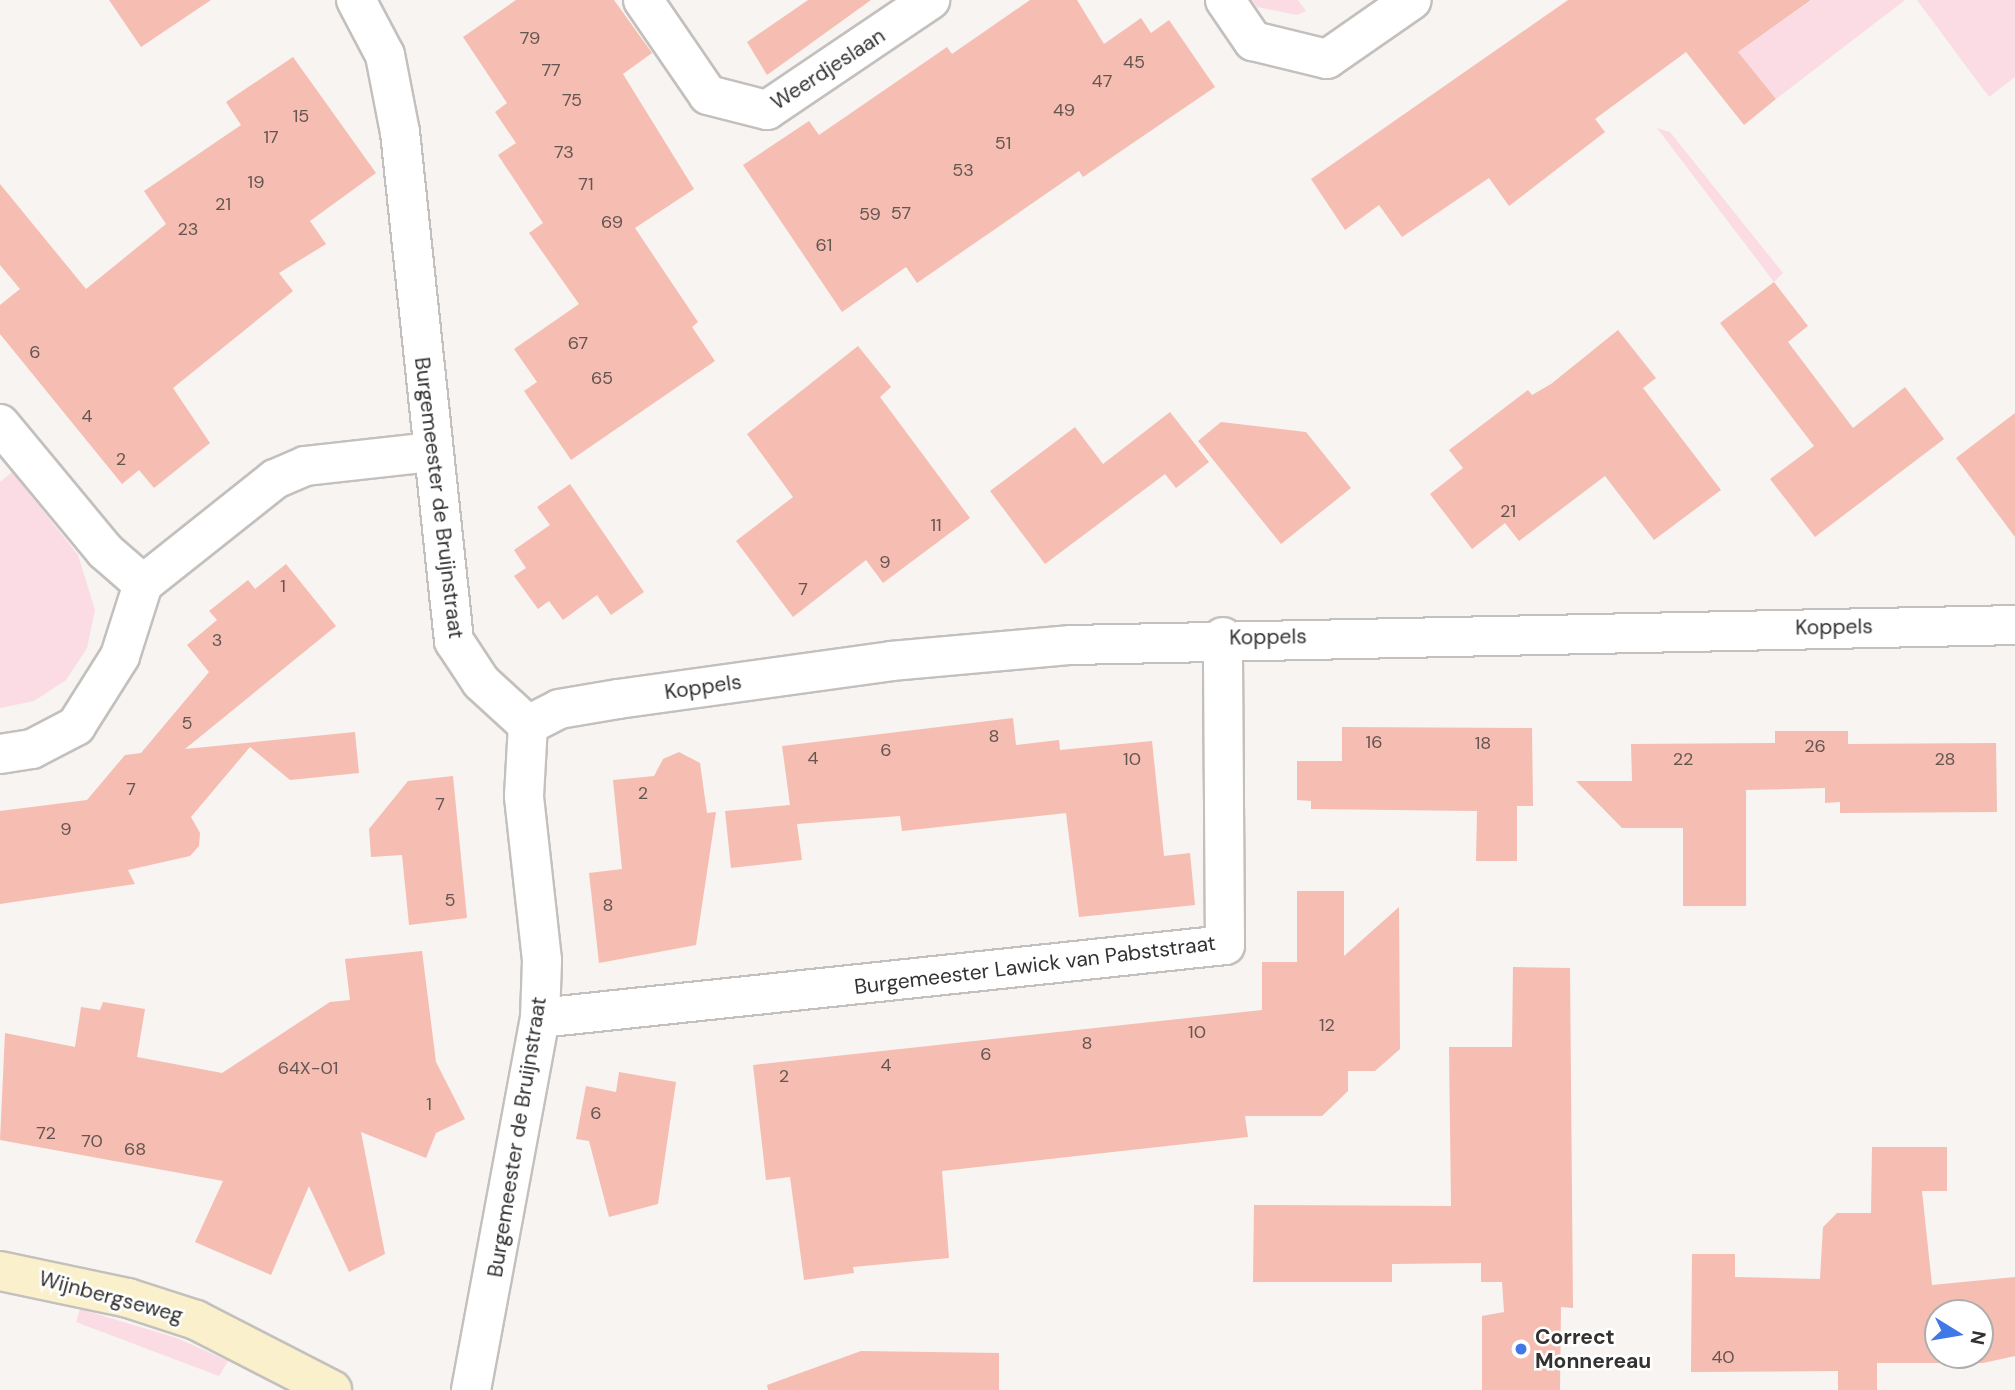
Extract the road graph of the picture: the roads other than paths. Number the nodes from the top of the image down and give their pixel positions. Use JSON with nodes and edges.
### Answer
{"nodes":[{"id":1,"x":356,"y":0,"type":"edge"},
{"id":2,"x":643,"y":0,"type":"edge"},
{"id":3,"x":930,"y":0,"type":"edge"},
{"id":4,"x":1225,"y":0,"type":"edge"},
{"id":5,"x":1412,"y":0,"type":"edge"},
{"id":6,"x":4,"y":436,"type":"edge"},
{"id":7,"x":431,"y":452,"type":"junction"},
{"id":8,"x":143,"y":584,"type":"junction"},
{"id":9,"x":2015,"y":625,"type":"edge"},
{"id":10,"x":1223,"y":637,"type":"junction"},
{"id":11,"x":528,"y":725,"type":"junction"},
{"id":12,"x":0,"y":754,"type":"edge"},
{"id":13,"x":540,"y":1018,"type":"junction"},
{"id":14,"x":0,"y":1271,"type":"edge"},
{"id":15,"x":332,"y":1390,"type":"edge"},
{"id":16,"x":471,"y":1390,"type":"edge"}],
"edges":[{"from":1,"to":7,"type":"street","name":"Burgemeester de Bruijnstraat"},
{"from":2,"to":3,"type":"street","name":"Weerdjeslaan"},
{"from":4,"to":5,"type":"street"},
{"from":6,"to":8,"type":"street"},
{"from":7,"to":8,"type":"street"},
{"from":7,"to":11,"type":"street","name":"Burgemeester de Bruijnstraat"},
{"from":8,"to":12,"type":"street"},
{"from":9,"to":10,"type":"street","name":"Koppels"},
{"from":10,"to":11,"type":"street","name":"Koppels"},
{"from":10,"to":13,"type":"street","name":"Burgemeester Lawick van Pabststraat"},
{"from":11,"to":13,"type":"street","name":"Burgemeester de Bruijnstraat"},
{"from":13,"to":16,"type":"street","name":"Burgemeester de Bruijnstraat"},
{"from":14,"to":15,"type":"street","name":"Wijnbergseweg"}]}
